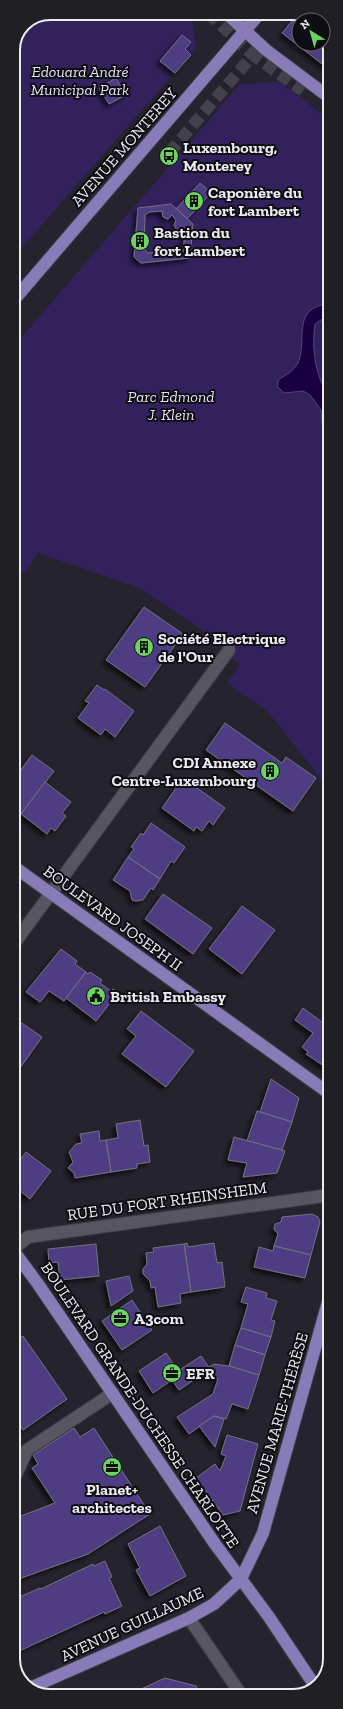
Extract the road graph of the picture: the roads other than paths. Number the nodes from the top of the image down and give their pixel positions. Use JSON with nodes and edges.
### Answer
{"nodes":[{"id":1,"x":233,"y":20,"type":"edge"},
{"id":2,"x":254,"y":20,"type":"edge"},
{"id":3,"x":245,"y":31,"type":"junction"},
{"id":4,"x":323,"y":93,"type":"edge"},
{"id":5,"x":20,"y":293,"type":"edge"},
{"id":6,"x":229,"y":650,"type":"dead end"},
{"id":7,"x":20,"y":871,"type":"edge"},
{"id":8,"x":51,"y":893,"type":"junction"},
{"id":9,"x":20,"y":935,"type":"edge"},
{"id":10,"x":323,"y":1089,"type":"edge"},
{"id":11,"x":323,"y":1196,"type":"edge"},
{"id":12,"x":20,"y":1244,"type":"edge"},
{"id":13,"x":20,"y":1260,"type":"edge"},
{"id":14,"x":323,"y":1320,"type":"edge"},
{"id":15,"x":112,"y":1393,"type":"junction"},
{"id":16,"x":20,"y":1466,"type":"edge"},
{"id":17,"x":240,"y":1579,"type":"junction"},
{"id":18,"x":189,"y":1618,"type":"junction"},
{"id":19,"x":312,"y":1682,"type":"edge"},
{"id":20,"x":36,"y":1685,"type":"edge"},
{"id":21,"x":237,"y":1689,"type":"edge"}],
"edges":[{"from":1,"to":3,"type":"main road"},
{"from":2,"to":3,"type":"main road","name":"AVENUE MONTEREY"},
{"from":3,"to":4,"type":"main road"},
{"from":3,"to":5,"type":"main road","name":"AVENUE MONTEREY"},
{"from":6,"to":8,"type":"street"},
{"from":7,"to":8,"type":"main road","name":"BOULEVARD JOSEPH II"},
{"from":8,"to":9,"type":"street"},
{"from":8,"to":10,"type":"main road","name":"BOULEVARD JOSEPH II"},
{"from":11,"to":12,"type":"street","name":"RUE DU FORT RHEINSHEIM"},
{"from":13,"to":15,"type":"main road","name":"BOULEVARD GRANDE-DUCHESSE CHARLOTTE"},
{"from":14,"to":17,"type":"main road","name":"AVENUE MARIE-THÉRÈSE"},
{"from":15,"to":16,"type":"street"},
{"from":15,"to":17,"type":"main road","name":"BOULEVARD GRANDE-DUCHESSE CHARLOTTE"},
{"from":17,"to":18,"type":"main road","name":"AVENUE GUILLAUME"},
{"from":17,"to":19,"type":"main road","name":"BOULEVARD GRANDE-DUCHESSE CHARLOTTE"},
{"from":18,"to":20,"type":"main road","name":"AVENUE GUILLAUME"},
{"from":18,"to":21,"type":"street"}]}
